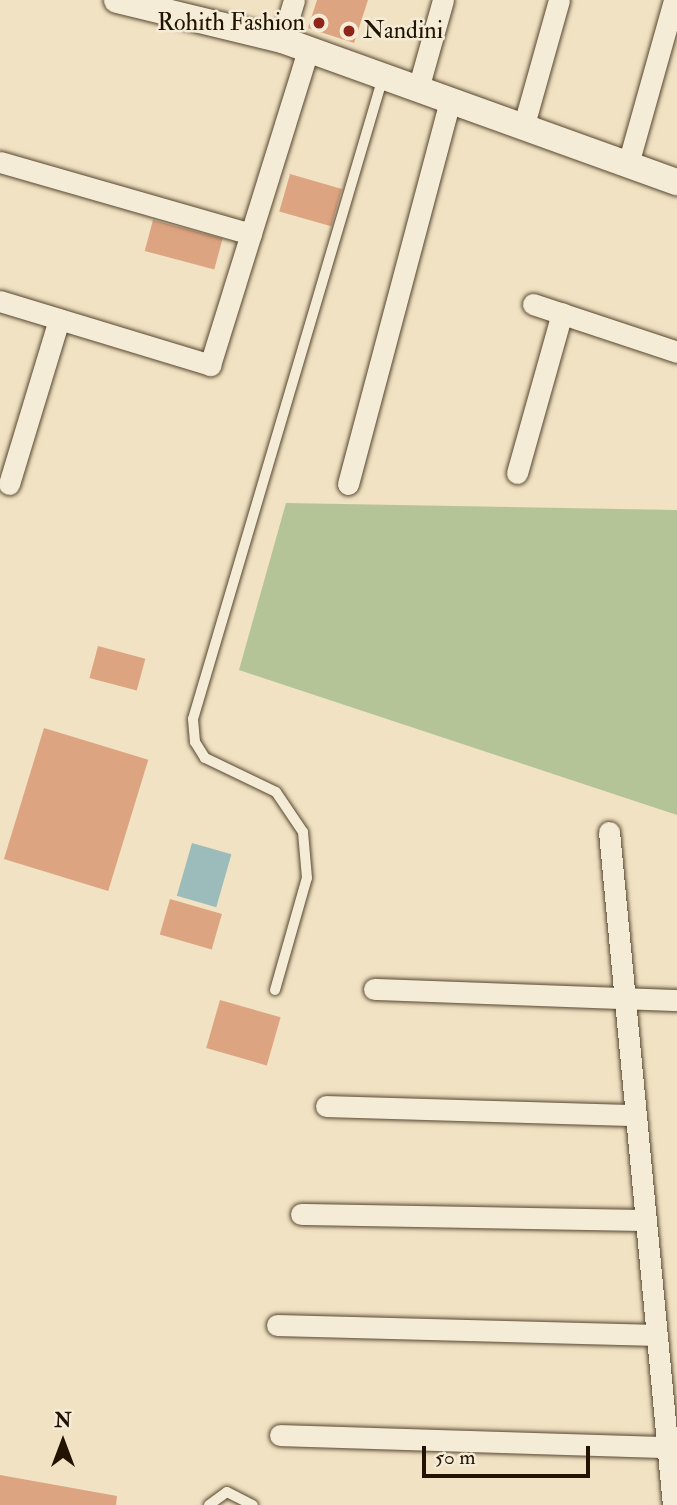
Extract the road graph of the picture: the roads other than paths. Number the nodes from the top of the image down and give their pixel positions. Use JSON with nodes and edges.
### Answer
{"nodes":[{"id":1,"x":117,"y":0,"type":"edge"},
{"id":2,"x":294,"y":0,"type":"edge"},
{"id":3,"x":443,"y":0,"type":"edge"},
{"id":4,"x":559,"y":0,"type":"edge"},
{"id":5,"x":674,"y":0,"type":"edge"},
{"id":6,"x":282,"y":40,"type":"junction"},
{"id":7,"x":308,"y":50,"type":"junction"},
{"id":8,"x":383,"y":77,"type":"junction"},
{"id":9,"x":418,"y":89,"type":"junction"},
{"id":10,"x":450,"y":101,"type":"junction"},
{"id":11,"x":523,"y":128,"type":"junction"},
{"id":12,"x":0,"y":162,"type":"edge"},
{"id":13,"x":628,"y":164,"type":"junction"},
{"id":14,"x":677,"y":182,"type":"edge"},
{"id":15,"x":251,"y":234,"type":"junction"},
{"id":16,"x":0,"y":301,"type":"edge"},
{"id":17,"x":533,"y":304,"type":"dead end"},
{"id":18,"x":562,"y":313,"type":"junction"},
{"id":19,"x":59,"y":319,"type":"junction"},
{"id":20,"x":677,"y":352,"type":"edge"},
{"id":21,"x":517,"y":473,"type":"dead end"},
{"id":22,"x":9,"y":484,"type":"dead end"},
{"id":23,"x":348,"y":484,"type":"dead end"},
{"id":24,"x":609,"y":832,"type":"dead end"},
{"id":25,"x":374,"y":989,"type":"dead end"},
{"id":26,"x":275,"y":990,"type":"dead end"},
{"id":27,"x":625,"y":998,"type":"junction"},
{"id":28,"x":677,"y":1000,"type":"edge"},
{"id":29,"x":326,"y":1105,"type":"dead end"},
{"id":30,"x":636,"y":1115,"type":"junction"},
{"id":31,"x":301,"y":1214,"type":"dead end"},
{"id":32,"x":646,"y":1220,"type":"junction"},
{"id":33,"x":277,"y":1325,"type":"dead end"},
{"id":34,"x":657,"y":1335,"type":"junction"},
{"id":35,"x":280,"y":1435,"type":"dead end"},
{"id":36,"x":667,"y":1447,"type":"junction"},
{"id":37,"x":209,"y":1505,"type":"edge"},
{"id":38,"x":253,"y":1505,"type":"edge"},
{"id":39,"x":673,"y":1505,"type":"edge"}],
"edges":[{"from":1,"to":6,"type":"street"},
{"from":2,"to":6,"type":"street"},
{"from":3,"to":9,"type":"street"},
{"from":4,"to":11,"type":"street"},
{"from":5,"to":13,"type":"street"},
{"from":6,"to":7,"type":"street"},
{"from":7,"to":8,"type":"street"},
{"from":7,"to":15,"type":"street"},
{"from":8,"to":9,"type":"street"},
{"from":8,"to":26,"type":"lane"},
{"from":9,"to":10,"type":"street"},
{"from":10,"to":11,"type":"street"},
{"from":10,"to":23,"type":"street"},
{"from":11,"to":13,"type":"street"},
{"from":12,"to":15,"type":"street"},
{"from":13,"to":14,"type":"street"},
{"from":15,"to":19,"type":"street"},
{"from":16,"to":19,"type":"street"},
{"from":17,"to":18,"type":"street"},
{"from":18,"to":20,"type":"street"},
{"from":18,"to":21,"type":"street"},
{"from":19,"to":22,"type":"street"},
{"from":24,"to":27,"type":"street"},
{"from":25,"to":27,"type":"street"},
{"from":27,"to":28,"type":"street"},
{"from":27,"to":30,"type":"street"},
{"from":29,"to":30,"type":"street"},
{"from":30,"to":32,"type":"street"},
{"from":31,"to":32,"type":"street"},
{"from":32,"to":34,"type":"street"},
{"from":33,"to":34,"type":"street"},
{"from":34,"to":36,"type":"street"},
{"from":35,"to":36,"type":"street"},
{"from":36,"to":39,"type":"street"},
{"from":37,"to":38,"type":"lane"}]}
